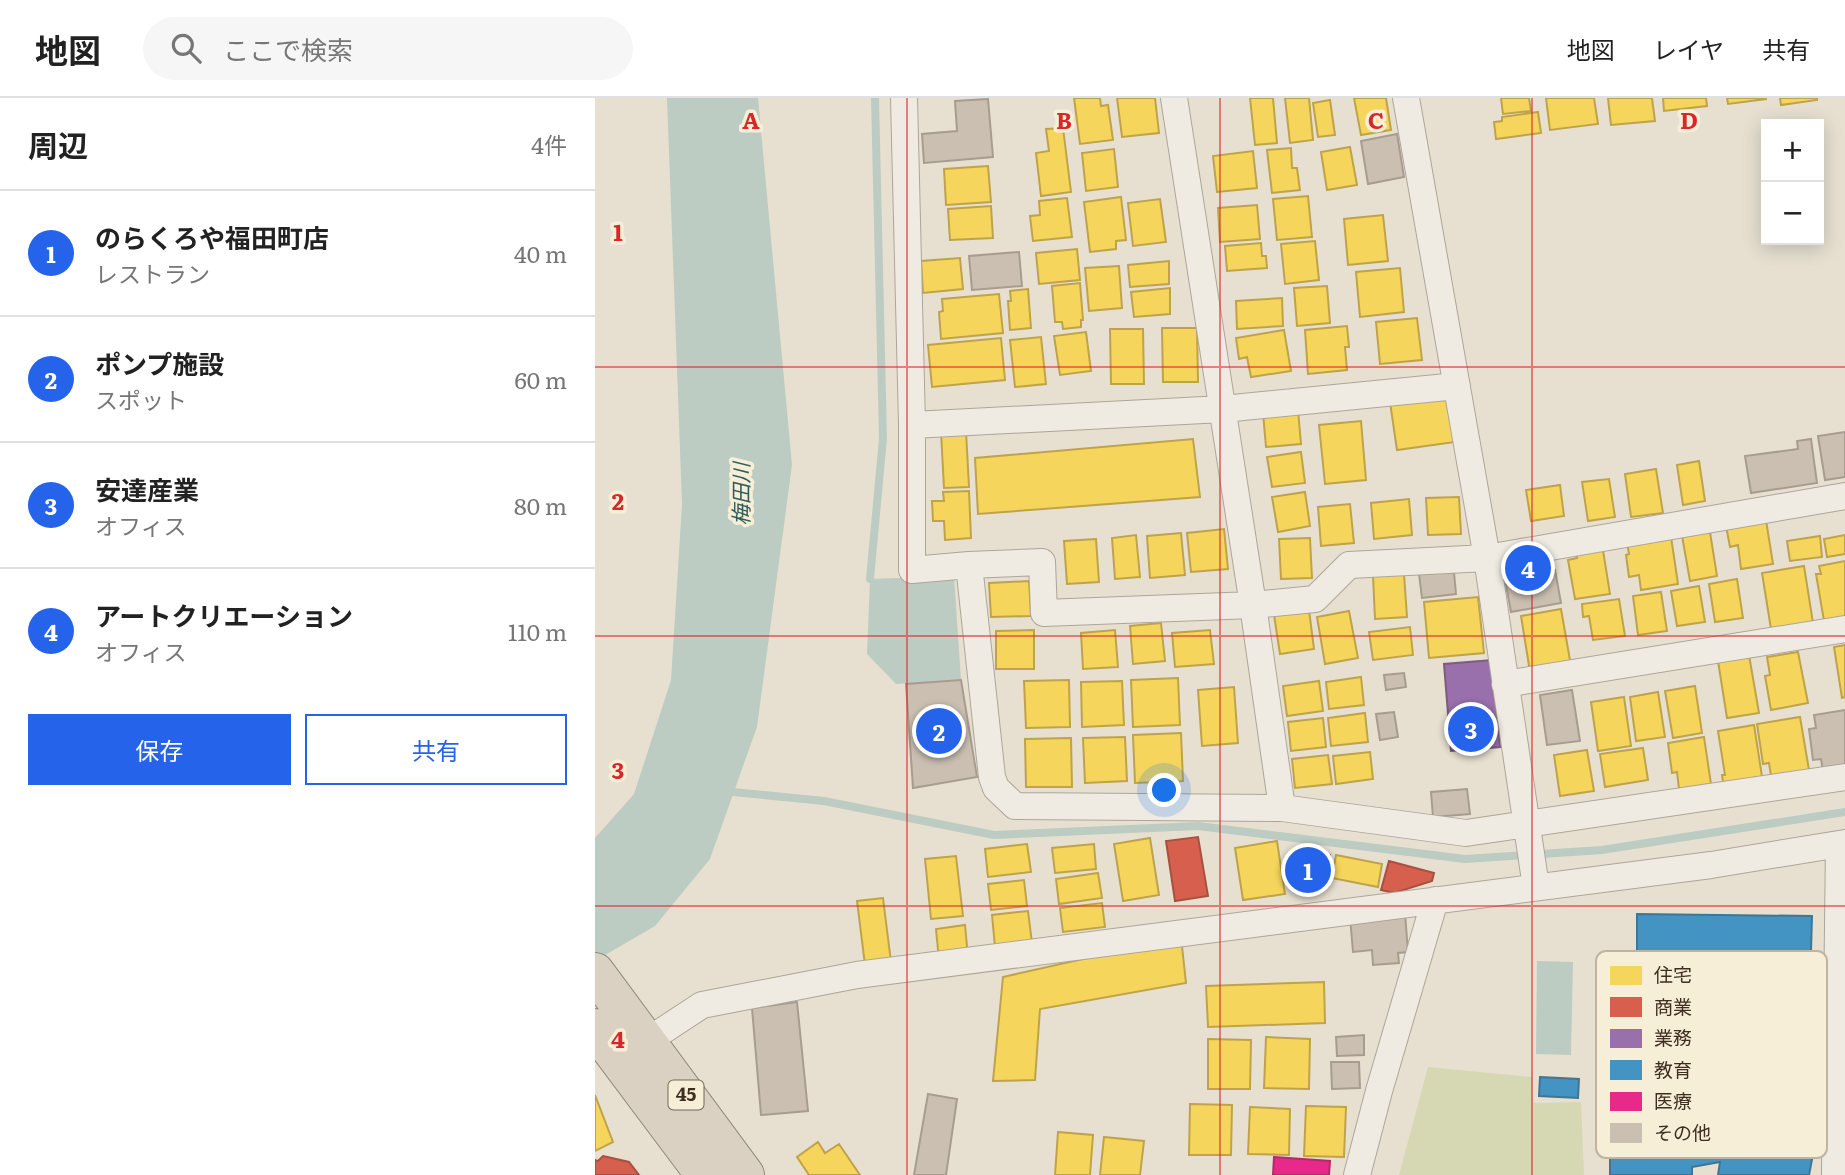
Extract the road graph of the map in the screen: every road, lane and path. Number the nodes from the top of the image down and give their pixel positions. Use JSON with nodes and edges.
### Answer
{"nodes":[{"id":1,"x":904,"y":98,"type":"edge"},
{"id":2,"x":1174,"y":98,"type":"edge"},
{"id":3,"x":1406,"y":98,"type":"edge"},
{"id":4,"x":1457,"y":386,"type":"junction"},
{"id":5,"x":1223,"y":409,"type":"junction"},
{"id":6,"x":912,"y":425,"type":"junction"},
{"id":7,"x":1845,"y":496,"type":"edge"},
{"id":8,"x":1487,"y":558,"type":"junction"},
{"id":9,"x":969,"y":565,"type":"junction"},
{"id":10,"x":1253,"y":605,"type":"junction"},
{"id":11,"x":1845,"y":629,"type":"edge"},
{"id":12,"x":1505,"y":684,"type":"junction"},
{"id":13,"x":1845,"y":777,"type":"edge"},
{"id":14,"x":1282,"y":808,"type":"junction"},
{"id":15,"x":1529,"y":830,"type":"junction"},
{"id":16,"x":1842,"y":843,"type":"edge"},
{"id":17,"x":1535,"y":879,"type":"junction"},
{"id":18,"x":1435,"y":900,"type":"junction"},
{"id":19,"x":595,"y":972,"type":"edge"},
{"id":20,"x":613,"y":1040,"type":"edge"},
{"id":21,"x":705,"y":1175,"type":"edge"},
{"id":22,"x":745,"y":1175,"type":"edge"},
{"id":23,"x":1357,"y":1175,"type":"edge"},
{"id":24,"x":1835,"y":1175,"type":"edge"}],
"edges":[{"from":1,"to":6,"type":"street"},
{"from":2,"to":5,"type":"street"},
{"from":3,"to":4,"type":"street"},
{"from":4,"to":5,"type":"street"},
{"from":4,"to":8,"type":"street"},
{"from":5,"to":6,"type":"street"},
{"from":5,"to":10,"type":"street"},
{"from":6,"to":9,"type":"street"},
{"from":7,"to":8,"type":"street"},
{"from":8,"to":10,"type":"street"},
{"from":8,"to":12,"type":"street"},
{"from":9,"to":10,"type":"street"},
{"from":9,"to":14,"type":"street"},
{"from":10,"to":14,"type":"street"},
{"from":11,"to":12,"type":"street"},
{"from":12,"to":15,"type":"street"},
{"from":13,"to":15,"type":"street"},
{"from":14,"to":15,"type":"street"},
{"from":15,"to":17,"type":"street"},
{"from":16,"to":17,"type":"street"},
{"from":16,"to":24,"type":"street"},
{"from":17,"to":18,"type":"street"},
{"from":18,"to":20,"type":"street"},
{"from":18,"to":23,"type":"street"},
{"from":19,"to":20,"type":"highway","number":"45"},
{"from":20,"to":21,"type":"highway","number":"45"},
{"from":20,"to":22,"type":"highway","number":"45"}]}
